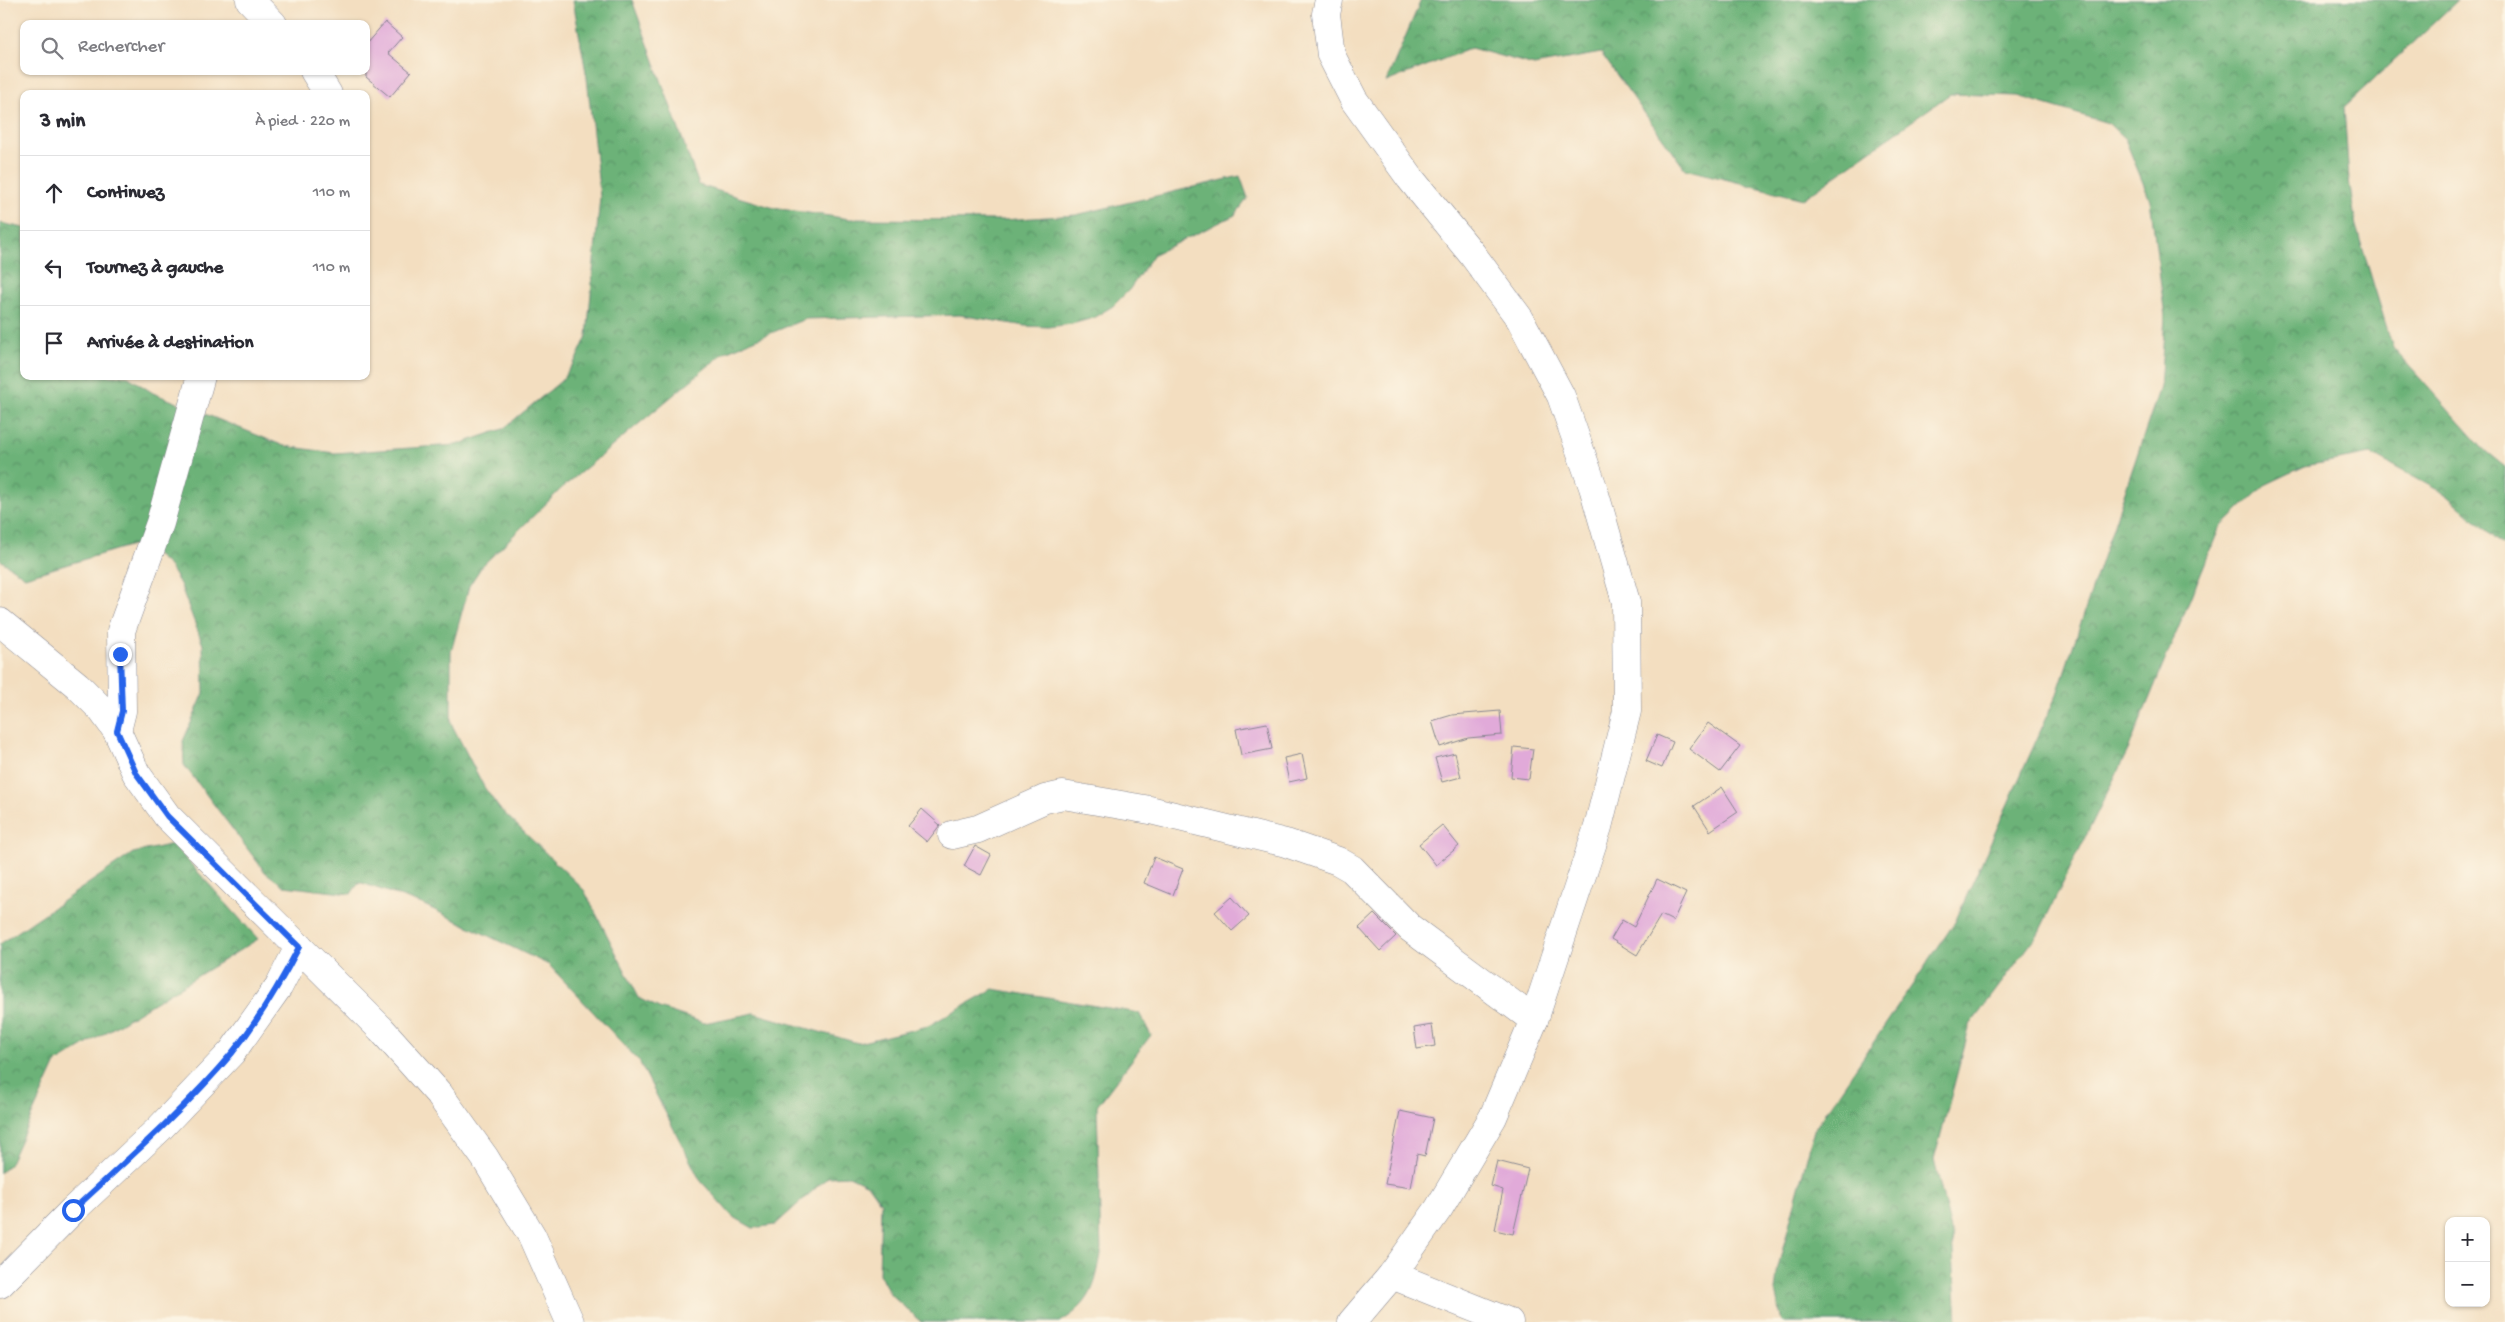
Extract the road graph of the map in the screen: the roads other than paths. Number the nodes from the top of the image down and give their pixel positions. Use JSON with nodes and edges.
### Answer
{"nodes":[{"id":1,"x":250,"y":0,"type":"edge"},
{"id":2,"x":1329,"y":0,"type":"edge"},
{"id":3,"x":269,"y":20,"type":"edge"},
{"id":4,"x":316,"y":75,"type":"edge"},
{"id":5,"x":326,"y":90,"type":"edge"},
{"id":6,"x":200,"y":380,"type":"edge"},
{"id":7,"x":0,"y":622,"type":"edge"},
{"id":8,"x":117,"y":731,"type":"junction"},
{"id":9,"x":952,"y":835,"type":"dead end"},
{"id":10,"x":299,"y":947,"type":"junction"},
{"id":11,"x":1534,"y":1020,"type":"junction"},
{"id":12,"x":1392,"y":1275,"type":"junction"},
{"id":13,"x":0,"y":1284,"type":"edge"},
{"id":14,"x":570,"y":1322,"type":"edge"},
{"id":15,"x":1352,"y":1322,"type":"edge"},
{"id":16,"x":1509,"y":1322,"type":"edge"}],
"edges":[{"from":1,"to":3,"type":"street"},
{"from":2,"to":11,"type":"street"},
{"from":4,"to":5,"type":"street"},
{"from":6,"to":8,"type":"street"},
{"from":7,"to":8,"type":"street"},
{"from":8,"to":10,"type":"street"},
{"from":9,"to":11,"type":"street"},
{"from":10,"to":13,"type":"street"},
{"from":10,"to":14,"type":"street"},
{"from":11,"to":12,"type":"street"},
{"from":12,"to":15,"type":"street"},
{"from":12,"to":16,"type":"street"}]}
